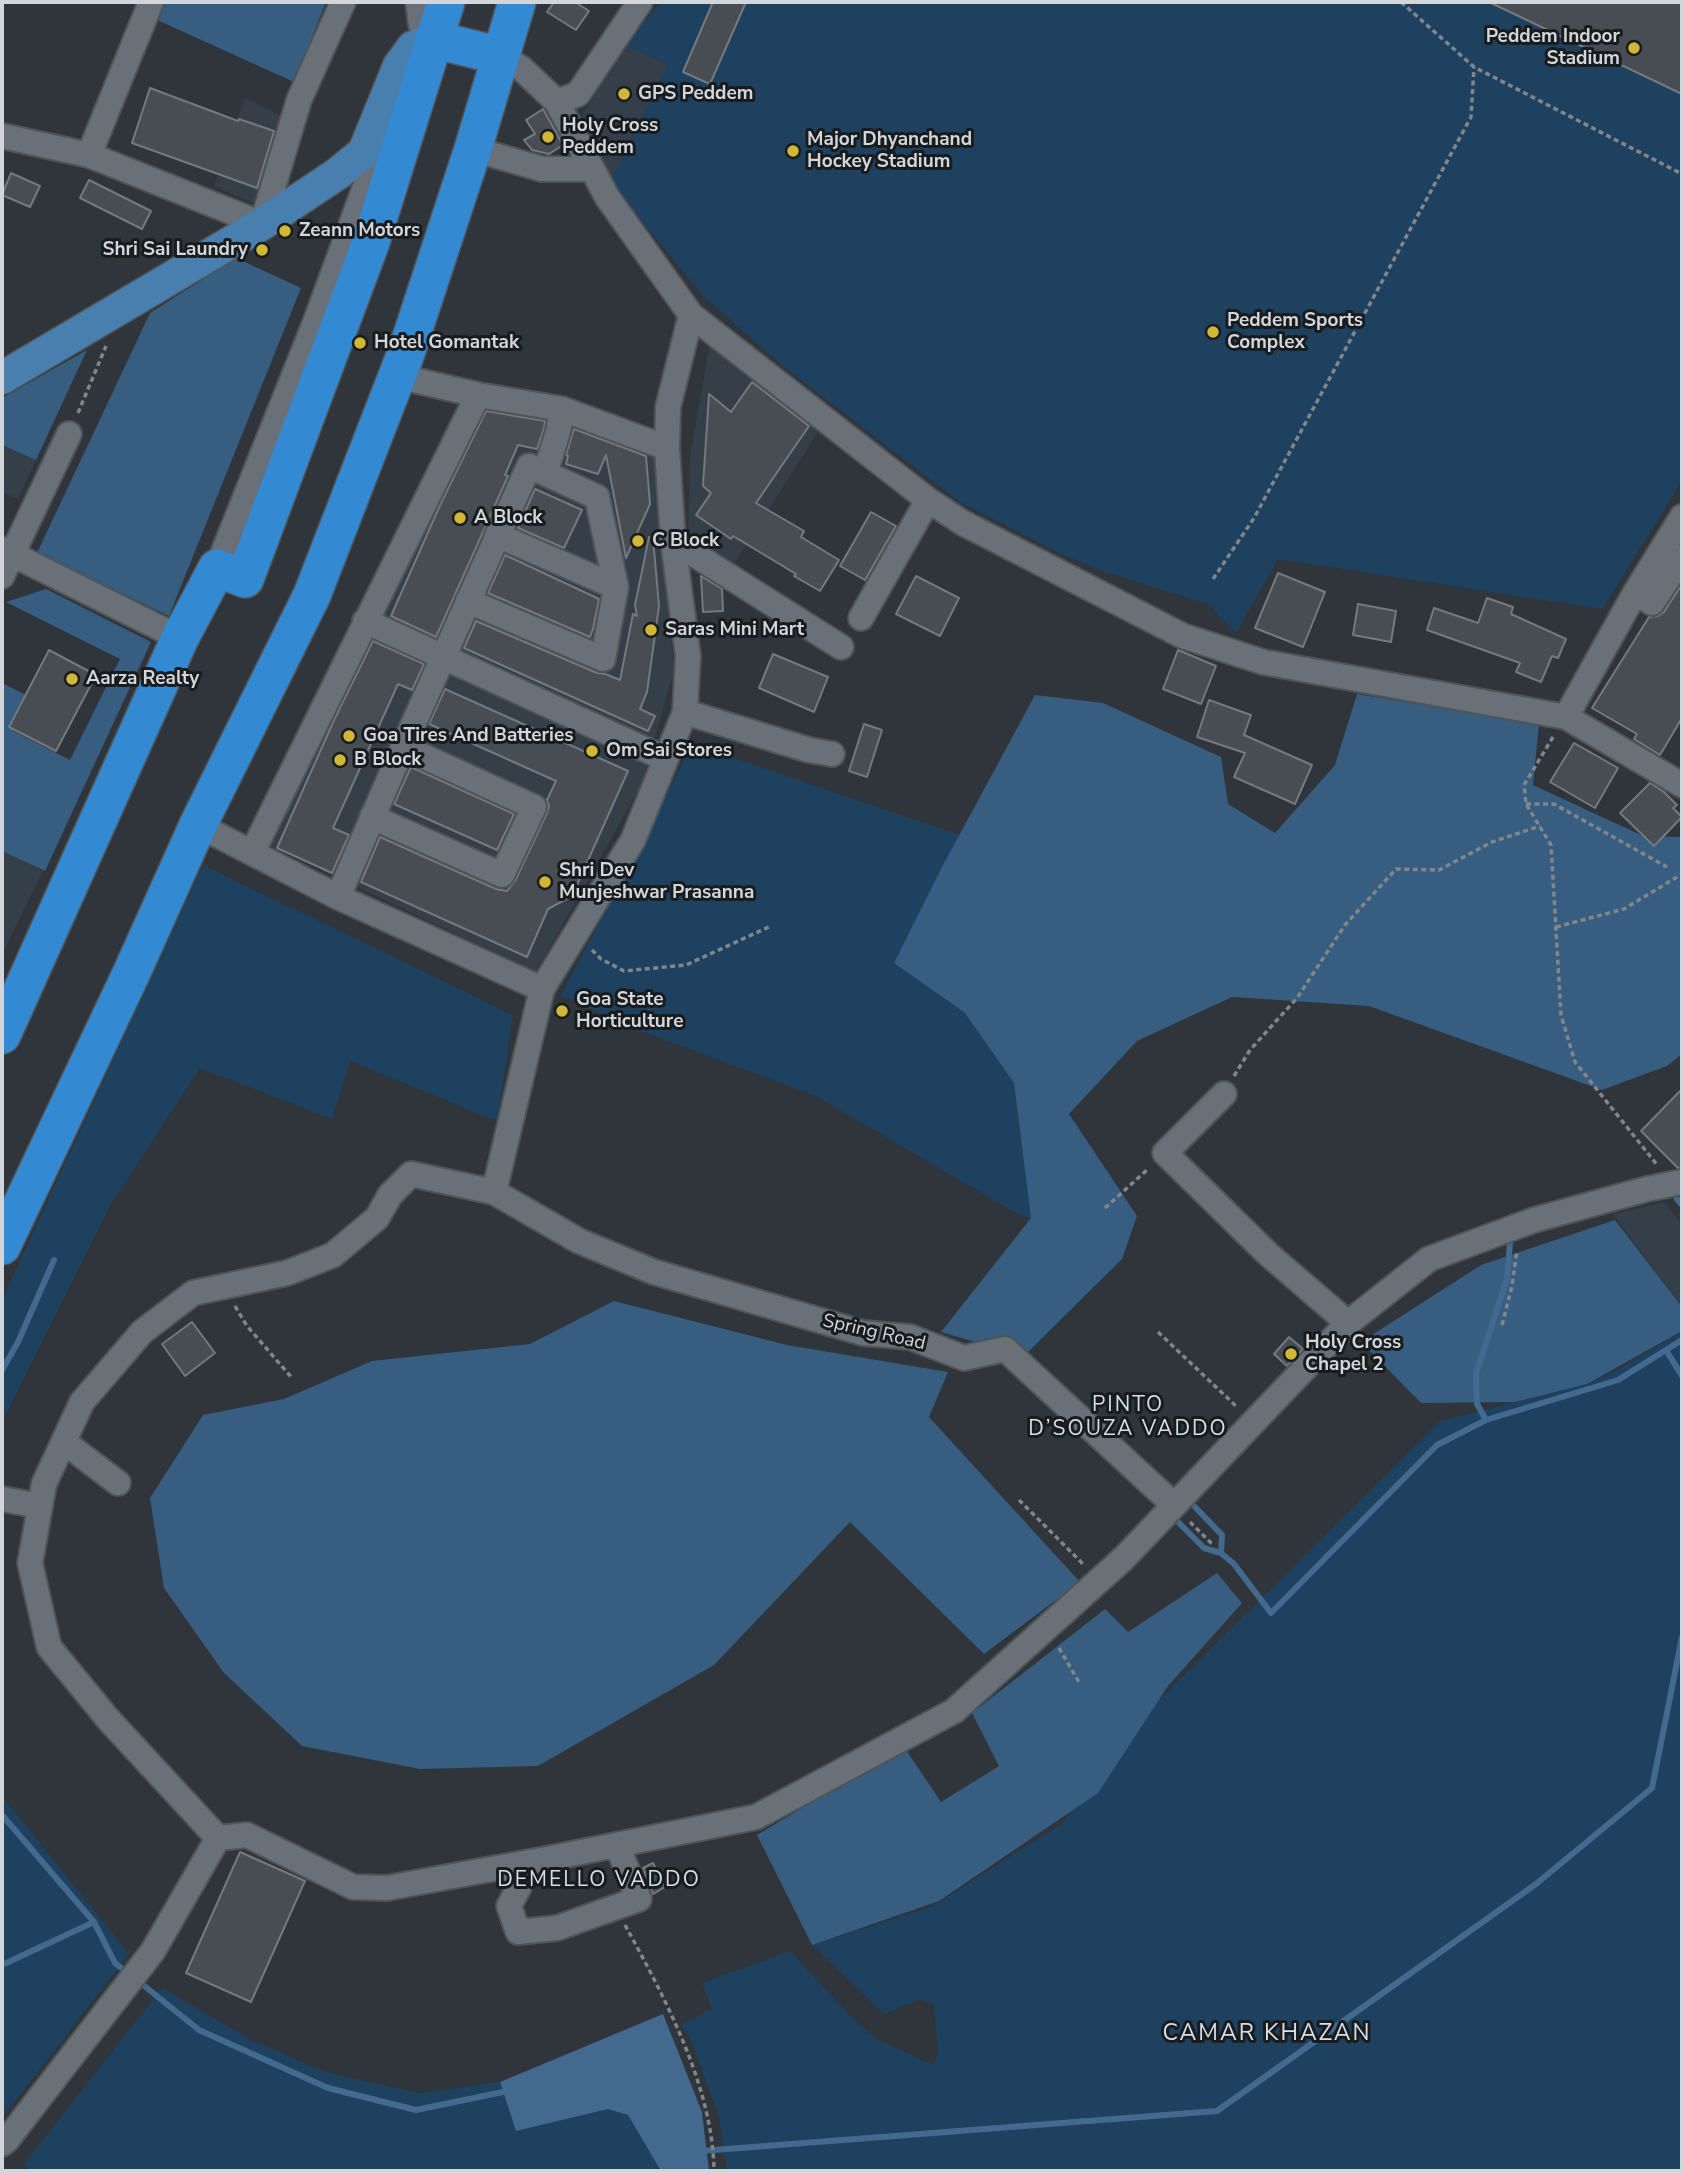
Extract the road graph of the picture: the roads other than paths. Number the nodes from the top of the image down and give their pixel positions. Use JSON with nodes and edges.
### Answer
{"nodes":[{"id":1,"x":151,"y":2,"type":"edge"},
{"id":2,"x":343,"y":2,"type":"edge"},
{"id":3,"x":418,"y":2,"type":"edge"},
{"id":4,"x":446,"y":2,"type":"edge"},
{"id":5,"x":497,"y":2,"type":"edge"},
{"id":6,"x":517,"y":2,"type":"edge"},
{"id":7,"x":640,"y":2,"type":"edge"},
{"id":8,"x":436,"y":40,"type":"junction"},
{"id":9,"x":502,"y":56,"type":"junction"},
{"id":10,"x":557,"y":102,"type":"junction"},
{"id":11,"x":2,"y":136,"type":"edge"},
{"id":12,"x":473,"y":149,"type":"junction"},
{"id":13,"x":364,"y":152,"type":"junction"},
{"id":14,"x":89,"y":155,"type":"junction"},
{"id":15,"x":591,"y":169,"type":"junction"},
{"id":16,"x":262,"y":224,"type":"junction"},
{"id":17,"x":691,"y":316,"type":"junction"},
{"id":18,"x":397,"y":376,"type":"junction"},
{"id":19,"x":2,"y":377,"type":"edge"},
{"id":20,"x":478,"y":395,"type":"junction"},
{"id":21,"x":562,"y":409,"type":"junction"},
{"id":22,"x":69,"y":434,"type":"road end"},
{"id":23,"x":667,"y":448,"type":"junction"},
{"id":24,"x":545,"y":473,"type":"junction"},
{"id":25,"x":928,"y":500,"type":"junction"},
{"id":26,"x":1681,"y":522,"type":"edge"},
{"id":27,"x":497,"y":535,"type":"junction"},
{"id":28,"x":673,"y":541,"type":"junction"},
{"id":29,"x":1682,"y":557,"type":"edge"},
{"id":30,"x":5,"y":559,"type":"edge"},
{"id":31,"x":216,"y":568,"type":"junction"},
{"id":32,"x":616,"y":587,"type":"junction"},
{"id":33,"x":1635,"y":593,"type":"junction"},
{"id":34,"x":468,"y":601,"type":"junction"},
{"id":35,"x":861,"y":618,"type":"dead end"},
{"id":36,"x":365,"y":621,"type":"junction"},
{"id":37,"x":180,"y":638,"type":"junction"},
{"id":38,"x":841,"y":647,"type":"dead end"},
{"id":39,"x":444,"y":656,"type":"junction"},
{"id":40,"x":685,"y":712,"type":"junction"},
{"id":41,"x":1566,"y":717,"type":"junction"},
{"id":42,"x":403,"y":747,"type":"junction"},
{"id":43,"x":820,"y":752,"type":"dead end"},
{"id":44,"x":666,"y":759,"type":"junction"},
{"id":45,"x":1682,"y":785,"type":"edge"},
{"id":46,"x":372,"y":817,"type":"junction"},
{"id":47,"x":198,"y":825,"type":"junction"},
{"id":48,"x":252,"y":853,"type":"junction"},
{"id":49,"x":338,"y":897,"type":"junction"},
{"id":50,"x":542,"y":989,"type":"junction"},
{"id":51,"x":2,"y":1035,"type":"edge"},
{"id":52,"x":1224,"y":1094,"type":"road end"},
{"id":53,"x":1677,"y":1183,"type":"edge"},
{"id":54,"x":494,"y":1192,"type":"junction"},
{"id":55,"x":2,"y":1246,"type":"edge"},
{"id":56,"x":1348,"y":1323,"type":"junction"},
{"id":57,"x":64,"y":1442,"type":"junction"},
{"id":58,"x":118,"y":1483,"type":"dead end"},
{"id":59,"x":2,"y":1499,"type":"edge"},
{"id":60,"x":1177,"y":1502,"type":"junction"},
{"id":61,"x":40,"y":1506,"type":"junction"},
{"id":62,"x":218,"y":1838,"type":"junction"},
{"id":63,"x":617,"y":1845,"type":"junction"},
{"id":64,"x":513,"y":1865,"type":"junction"},
{"id":65,"x":2,"y":2144,"type":"edge"}],
"edges":[{"from":1,"to":14,"type":"street"},
{"from":2,"to":16,"type":"street"},
{"from":3,"to":8,"type":"street"},
{"from":4,"to":8,"type":"highway"},
{"from":5,"to":9,"type":"highway"},
{"from":6,"to":9,"type":"highway"},
{"from":7,"to":10,"type":"street"},
{"from":8,"to":9,"type":"highway"},
{"from":8,"to":13,"type":"main road"},
{"from":8,"to":31,"type":"highway"},
{"from":9,"to":10,"type":"street"},
{"from":9,"to":12,"type":"highway"},
{"from":10,"to":15,"type":"street"},
{"from":11,"to":14,"type":"street"},
{"from":12,"to":15,"type":"street"},
{"from":12,"to":18,"type":"highway"},
{"from":13,"to":16,"type":"main road"},
{"from":13,"to":31,"type":"street"},
{"from":14,"to":16,"type":"street"},
{"from":15,"to":17,"type":"street"},
{"from":16,"to":19,"type":"main road"},
{"from":17,"to":23,"type":"street"},
{"from":17,"to":25,"type":"street"},
{"from":18,"to":20,"type":"street"},
{"from":18,"to":47,"type":"highway"},
{"from":20,"to":21,"type":"street"},
{"from":20,"to":36,"type":"street"},
{"from":21,"to":23,"type":"street"},
{"from":21,"to":24,"type":"street"},
{"from":22,"to":30,"type":"street"},
{"from":23,"to":28,"type":"street"},
{"from":24,"to":27,"type":"street"},
{"from":24,"to":32,"type":"street"},
{"from":25,"to":35,"type":"street"},
{"from":25,"to":41,"type":"street"},
{"from":26,"to":33,"type":"street"},
{"from":27,"to":32,"type":"street"},
{"from":27,"to":34,"type":"street"},
{"from":28,"to":38,"type":"street"},
{"from":28,"to":40,"type":"street"},
{"from":29,"to":33,"type":"street"},
{"from":30,"to":37,"type":"street"},
{"from":31,"to":37,"type":"highway"},
{"from":32,"to":34,"type":"street"},
{"from":33,"to":41,"type":"street"},
{"from":34,"to":39,"type":"street"},
{"from":36,"to":39,"type":"street"},
{"from":36,"to":48,"type":"street"},
{"from":37,"to":51,"type":"highway"},
{"from":39,"to":42,"type":"street"},
{"from":39,"to":44,"type":"street"},
{"from":40,"to":43,"type":"street"},
{"from":40,"to":44,"type":"street"},
{"from":41,"to":45,"type":"street"},
{"from":42,"to":46,"type":"street"},
{"from":42,"to":46,"type":"street"},
{"from":44,"to":50,"type":"street"},
{"from":46,"to":49,"type":"street"},
{"from":47,"to":48,"type":"street"},
{"from":47,"to":55,"type":"highway"},
{"from":48,"to":49,"type":"street"},
{"from":49,"to":50,"type":"street"},
{"from":50,"to":54,"type":"street"},
{"from":52,"to":56,"type":"street"},
{"from":53,"to":56,"type":"street"},
{"from":54,"to":57,"type":"street"},
{"from":54,"to":60,"type":"street","name":"Spring Road"},
{"from":56,"to":60,"type":"street"},
{"from":57,"to":58,"type":"street"},
{"from":57,"to":61,"type":"street"},
{"from":59,"to":61,"type":"street"},
{"from":60,"to":63,"type":"street"},
{"from":61,"to":62,"type":"street"},
{"from":62,"to":64,"type":"street"},
{"from":62,"to":65,"type":"street"},
{"from":63,"to":64,"type":"street"},
{"from":63,"to":64,"type":"street"}]}
